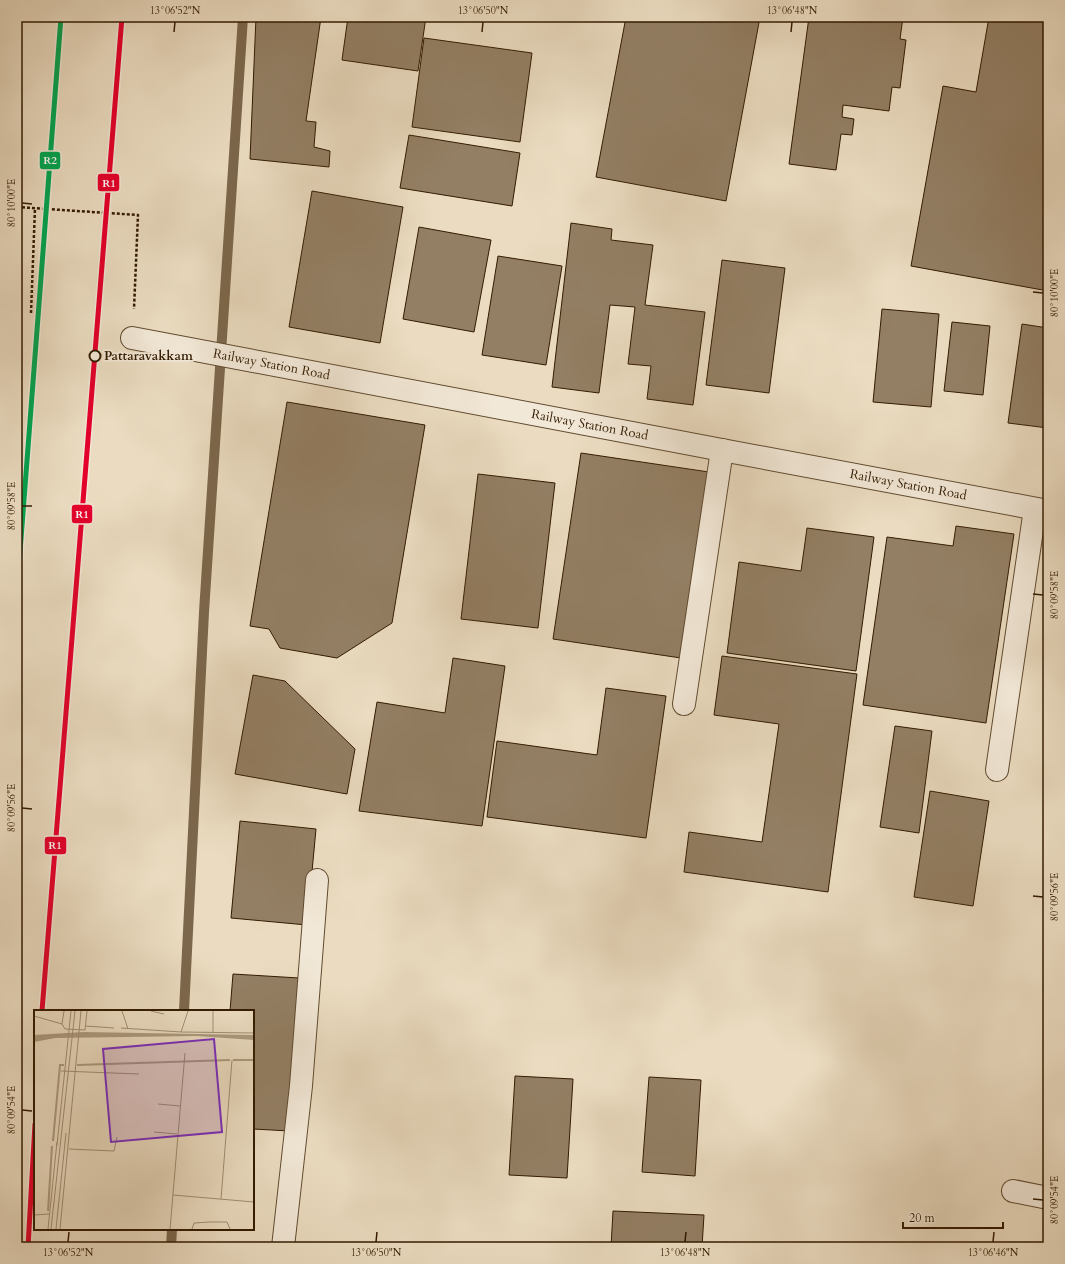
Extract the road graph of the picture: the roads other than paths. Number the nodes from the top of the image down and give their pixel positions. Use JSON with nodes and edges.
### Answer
{"nodes":[{"id":1,"x":132,"y":338,"type":"road end"},
{"id":2,"x":722,"y":450,"type":"junction"},
{"id":3,"x":1041,"y":510,"type":"edge"},
{"id":4,"x":684,"y":704,"type":"dead end"},
{"id":5,"x":997,"y":770,"type":"dead end"},
{"id":6,"x":317,"y":880,"type":"dead end"},
{"id":7,"x":1013,"y":1191,"type":"dead end"},
{"id":8,"x":1048,"y":1198,"type":"edge"},
{"id":9,"x":284,"y":1247,"type":"edge"}],
"edges":[{"from":1,"to":2,"type":"street","name":"Railway Station Road"},
{"from":2,"to":3,"type":"street","name":"Railway Station Road"},
{"from":2,"to":4,"type":"street"},
{"from":3,"to":5,"type":"street"},
{"from":6,"to":9,"type":"street"},
{"from":7,"to":8,"type":"street"}]}
